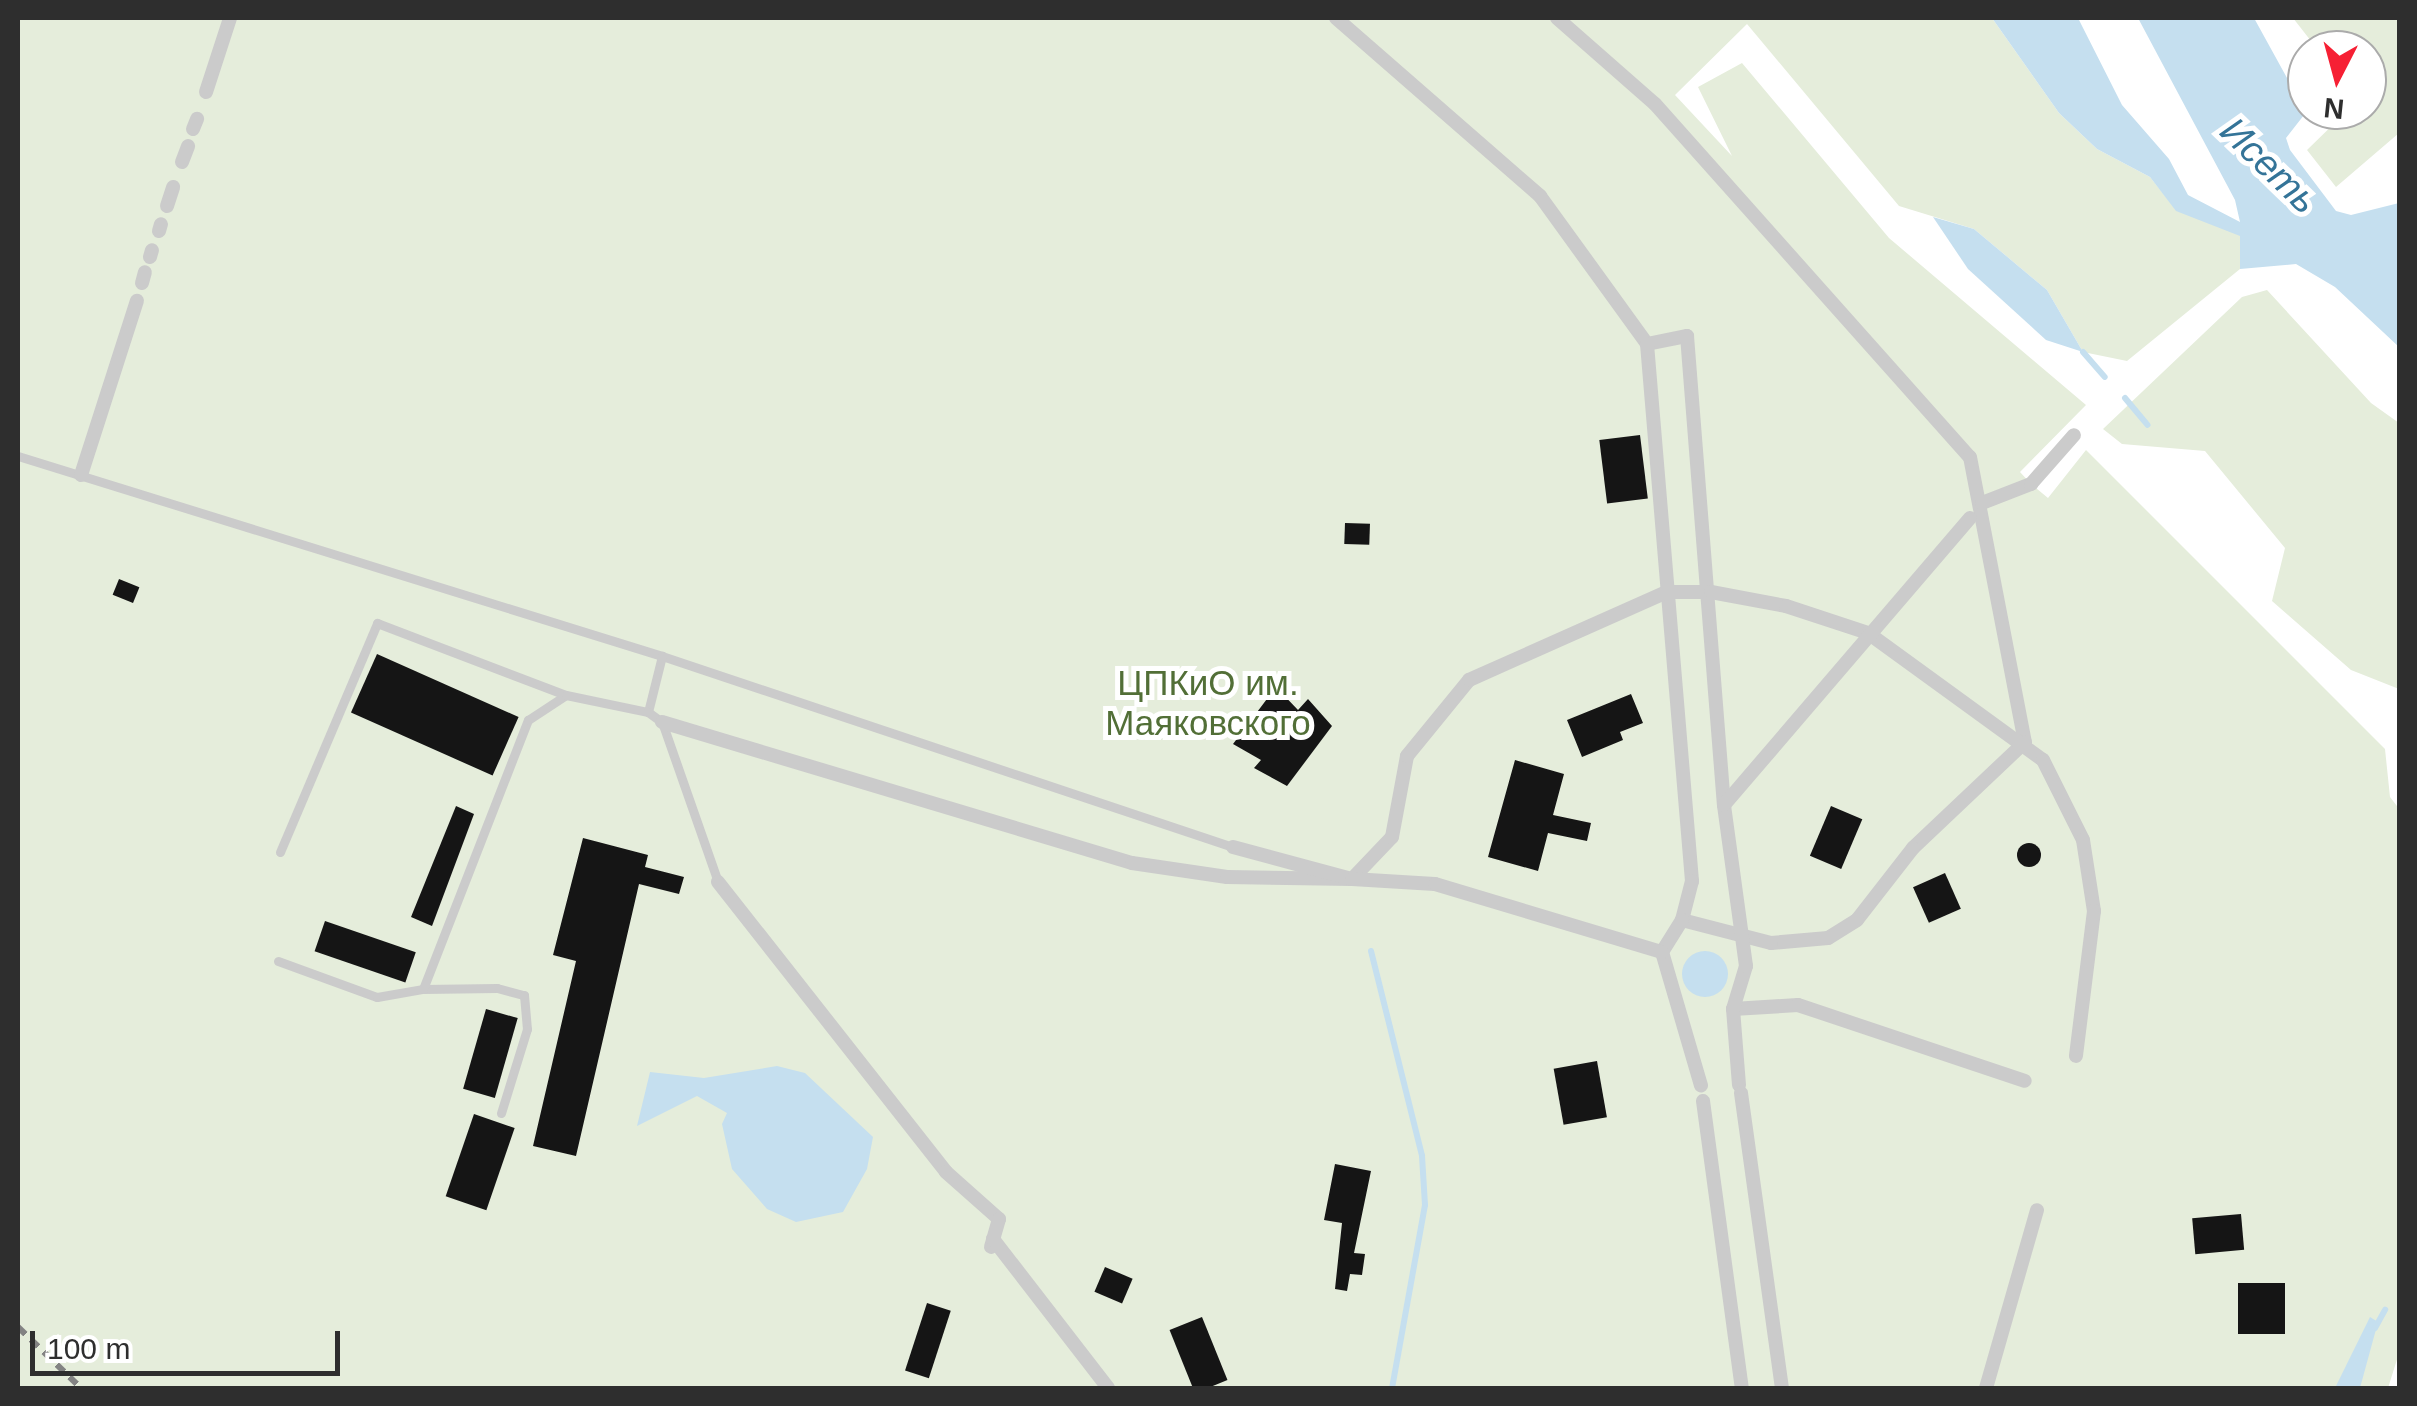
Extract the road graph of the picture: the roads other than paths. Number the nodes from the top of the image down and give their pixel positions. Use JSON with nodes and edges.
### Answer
{"nodes":[{"id":1,"x":230,"y":18,"type":"edge"},
{"id":2,"x":1336,"y":18,"type":"edge"},
{"id":3,"x":1557,"y":18,"type":"edge"},
{"id":4,"x":206,"y":92,"type":"dead end"},
{"id":5,"x":188,"y":146,"type":"dead end"},
{"id":6,"x":182,"y":162,"type":"dead end"},
{"id":7,"x":174,"y":188,"type":"dead end"},
{"id":8,"x":167,"y":206,"type":"dead end"},
{"id":9,"x":137,"y":300,"type":"dead end"},
{"id":10,"x":1647,"y":344,"type":"junction"},
{"id":11,"x":2074,"y":435,"type":"dead end"},
{"id":12,"x":18,"y":456,"type":"edge"},
{"id":13,"x":81,"y":475,"type":"junction"},
{"id":14,"x":1982,"y":503,"type":"junction"},
{"id":15,"x":1970,"y":518,"type":"dead end"},
{"id":16,"x":1667,"y":592,"type":"junction"},
{"id":17,"x":1711,"y":592,"type":"junction"},
{"id":18,"x":1868,"y":633,"type":"junction"},
{"id":19,"x":662,"y":656,"type":"junction"},
{"id":20,"x":566,"y":696,"type":"junction"},
{"id":21,"x":648,"y":712,"type":"junction"},
{"id":22,"x":662,"y":722,"type":"junction"},
{"id":23,"x":2025,"y":742,"type":"junction"},
{"id":24,"x":1724,"y":805,"type":"junction"},
{"id":25,"x":1233,"y":847,"type":"joint"},
{"id":26,"x":280,"y":852,"type":"dead end"},
{"id":27,"x":1352,"y":879,"type":"junction"},
{"id":28,"x":718,"y":882,"type":"joint"},
{"id":29,"x":1682,"y":920,"type":"junction"},
{"id":30,"x":1738,"y":936,"type":"junction"},
{"id":31,"x":1662,"y":952,"type":"junction"},
{"id":32,"x":278,"y":961,"type":"dead end"},
{"id":33,"x":423,"y":989,"type":"junction"},
{"id":34,"x":1733,"y":1009,"type":"junction"},
{"id":35,"x":2076,"y":1056,"type":"dead end"},
{"id":36,"x":2025,"y":1081,"type":"dead end"},
{"id":37,"x":501,"y":1114,"type":"dead end"},
{"id":38,"x":2037,"y":1210,"type":"dead end"},
{"id":39,"x":1108,"y":1388,"type":"edge"},
{"id":40,"x":1742,"y":1388,"type":"edge"},
{"id":41,"x":1782,"y":1388,"type":"edge"},
{"id":42,"x":1986,"y":1388,"type":"edge"}],
"edges":[{"from":1,"to":4,"type":"street"},
{"from":2,"to":10,"type":"street"},
{"from":3,"to":14,"type":"street"},
{"from":5,"to":6,"type":"street"},
{"from":7,"to":8,"type":"street"},
{"from":9,"to":13,"type":"street"},
{"from":10,"to":16,"type":"street"},
{"from":10,"to":17,"type":"street"},
{"from":11,"to":14,"type":"street"},
{"from":12,"to":13,"type":"lane"},
{"from":13,"to":19,"type":"lane"},
{"from":14,"to":23,"type":"street"},
{"from":15,"to":18,"type":"street"},
{"from":16,"to":17,"type":"street"},
{"from":16,"to":27,"type":"street"},
{"from":16,"to":29,"type":"street"},
{"from":17,"to":18,"type":"street"},
{"from":17,"to":24,"type":"street"},
{"from":18,"to":23,"type":"street"},
{"from":18,"to":24,"type":"street"},
{"from":19,"to":21,"type":"lane"},
{"from":19,"to":25,"type":"lane"},
{"from":20,"to":21,"type":"lane"},
{"from":20,"to":26,"type":"lane"},
{"from":20,"to":33,"type":"lane"},
{"from":21,"to":22,"type":"lane"},
{"from":22,"to":27,"type":"street"},
{"from":22,"to":28,"type":"lane"},
{"from":23,"to":30,"type":"street"},
{"from":23,"to":35,"type":"street"},
{"from":24,"to":30,"type":"street"},
{"from":25,"to":27,"type":"street"},
{"from":27,"to":31,"type":"street"},
{"from":28,"to":39,"type":"street"},
{"from":29,"to":30,"type":"street"},
{"from":29,"to":31,"type":"street"},
{"from":30,"to":34,"type":"street"},
{"from":31,"to":40,"type":"street"},
{"from":32,"to":33,"type":"lane"},
{"from":33,"to":37,"type":"lane"},
{"from":34,"to":36,"type":"street"},
{"from":34,"to":41,"type":"street"},
{"from":38,"to":42,"type":"street"}]}
